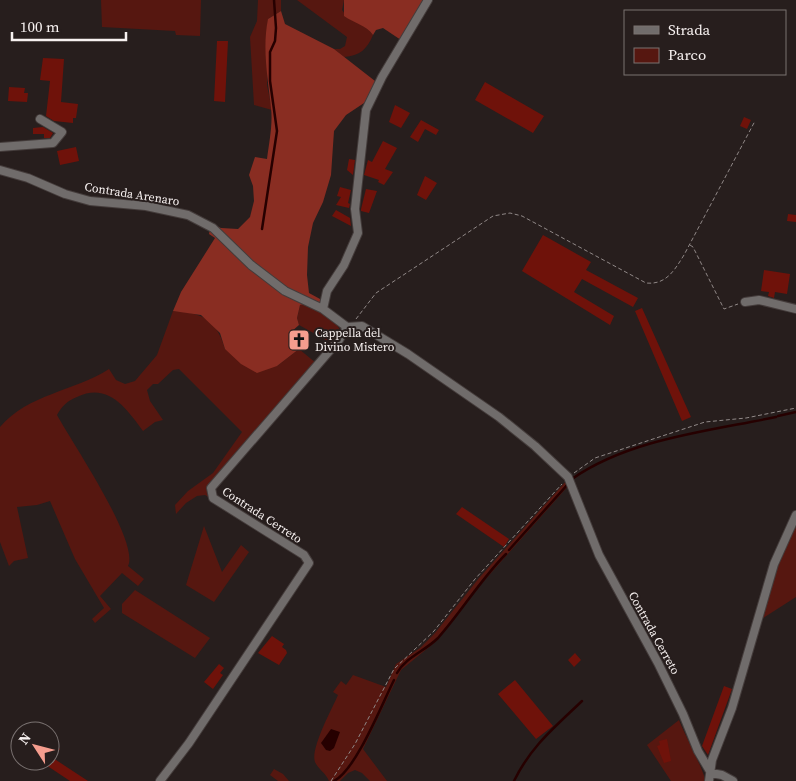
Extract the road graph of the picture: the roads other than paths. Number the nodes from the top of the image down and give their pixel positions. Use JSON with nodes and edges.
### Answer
{"nodes":[{"id":1,"x":428,"y":0,"type":"edge"},
{"id":2,"x":40,"y":119,"type":"dead end"},
{"id":3,"x":0,"y":147,"type":"edge"},
{"id":4,"x":0,"y":170,"type":"edge"},
{"id":5,"x":745,"y":302,"type":"road end"},
{"id":6,"x":323,"y":309,"type":"junction"},
{"id":7,"x":796,"y":309,"type":"edge"},
{"id":8,"x":349,"y":326,"type":"junction"},
{"id":9,"x":796,"y":515,"type":"edge"},
{"id":10,"x":710,"y":777,"type":"edge"},
{"id":11,"x":160,"y":781,"type":"edge"},
{"id":12,"x":733,"y":781,"type":"edge"}],
"edges":[{"from":1,"to":6,"type":"street"},
{"from":2,"to":3,"type":"street"},
{"from":4,"to":6,"type":"street","name":"Contrada Arenaro"},
{"from":5,"to":7,"type":"street"},
{"from":6,"to":8,"type":"street","name":"Contrada Cerreto"},
{"from":8,"to":10,"type":"street","name":"Contrada Cerreto"},
{"from":8,"to":11,"type":"street","name":"Contrada Cerreto"},
{"from":9,"to":10,"type":"street"},
{"from":10,"to":12,"type":"street"}]}
